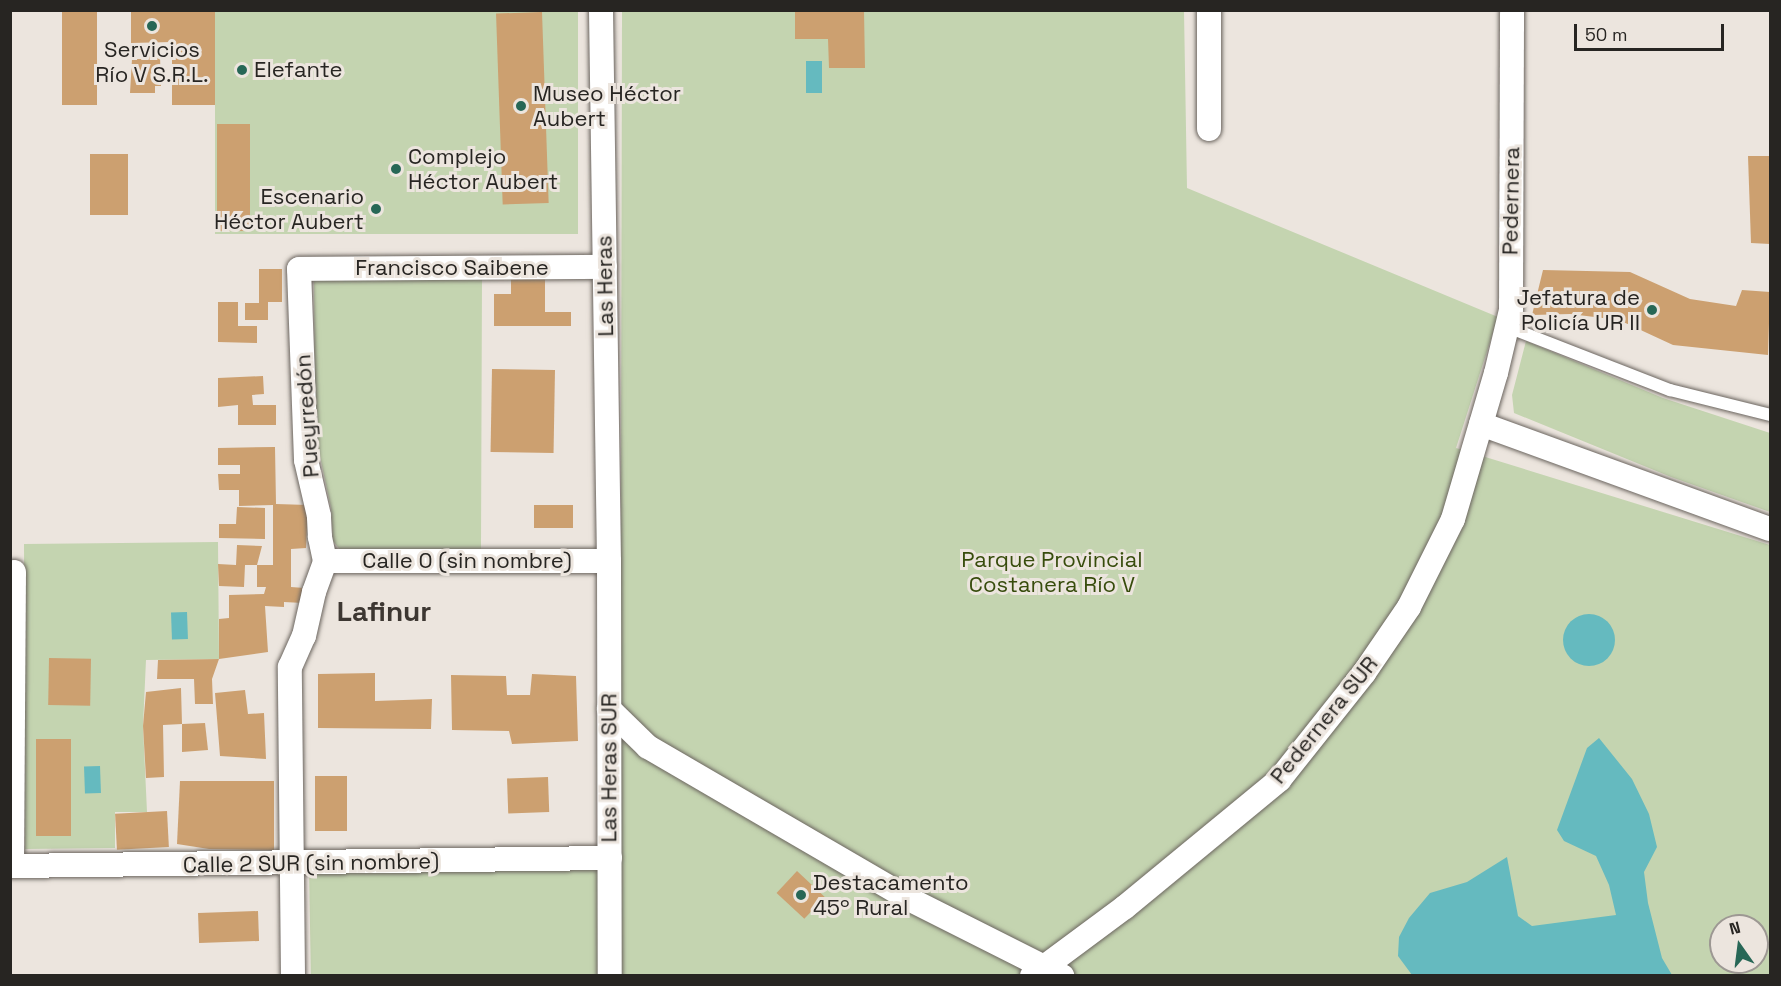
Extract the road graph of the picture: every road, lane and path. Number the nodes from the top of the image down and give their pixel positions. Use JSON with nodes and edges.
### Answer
{"nodes":[{"id":1,"x":601,"y":10,"type":"edge"},
{"id":2,"x":1209,"y":10,"type":"edge"},
{"id":3,"x":1512,"y":10,"type":"edge"},
{"id":4,"x":1209,"y":129,"type":"dead end"},
{"id":5,"x":605,"y":267,"type":"junction"},
{"id":6,"x":299,"y":269,"type":"joint"},
{"id":7,"x":1508,"y":327,"type":"junction"},
{"id":8,"x":1770,"y":416,"type":"edge"},
{"id":9,"x":1481,"y":424,"type":"junction"},
{"id":10,"x":1770,"y":529,"type":"edge"},
{"id":11,"x":325,"y":561,"type":"junction"},
{"id":12,"x":609,"y":561,"type":"junction"},
{"id":13,"x":14,"y":572,"type":"dead end"},
{"id":14,"x":609,"y":709,"type":"junction"},
{"id":15,"x":610,"y":858,"type":"junction"},
{"id":16,"x":291,"y":864,"type":"junction"},
{"id":17,"x":12,"y":866,"type":"edge"},
{"id":18,"x":1046,"y":972,"type":"edge"},
{"id":19,"x":293,"y":975,"type":"edge"},
{"id":20,"x":610,"y":975,"type":"edge"}],
"edges":[{"from":1,"to":5,"type":"street","name":"Las Heras"},
{"from":2,"to":4,"type":"street"},
{"from":3,"to":7,"type":"street","name":"Pedernera"},
{"from":5,"to":6,"type":"street","name":"Francisco Saibene"},
{"from":5,"to":12,"type":"street","name":"Las Heras"},
{"from":6,"to":11,"type":"street","name":"Pueyrredón"},
{"from":7,"to":8,"type":"lane"},
{"from":7,"to":9,"type":"street","name":"Pedernera"},
{"from":9,"to":10,"type":"street"},
{"from":9,"to":18,"type":"street","name":"Pedernera SUR"},
{"from":11,"to":12,"type":"street","name":"Calle 0 (sin nombre)"},
{"from":11,"to":16,"type":"street"},
{"from":12,"to":14,"type":"street","name":"Las Heras SUR"},
{"from":13,"to":17,"type":"street"},
{"from":14,"to":15,"type":"street","name":"Las Heras SUR"},
{"from":14,"to":18,"type":"street"},
{"from":15,"to":16,"type":"street","name":"Calle 2 SUR (sin nombre)"},
{"from":15,"to":20,"type":"street","name":"Las Heras SUR"},
{"from":16,"to":17,"type":"street","name":"Calle 2 SUR (sin nombre)"},
{"from":16,"to":19,"type":"street"}]}
